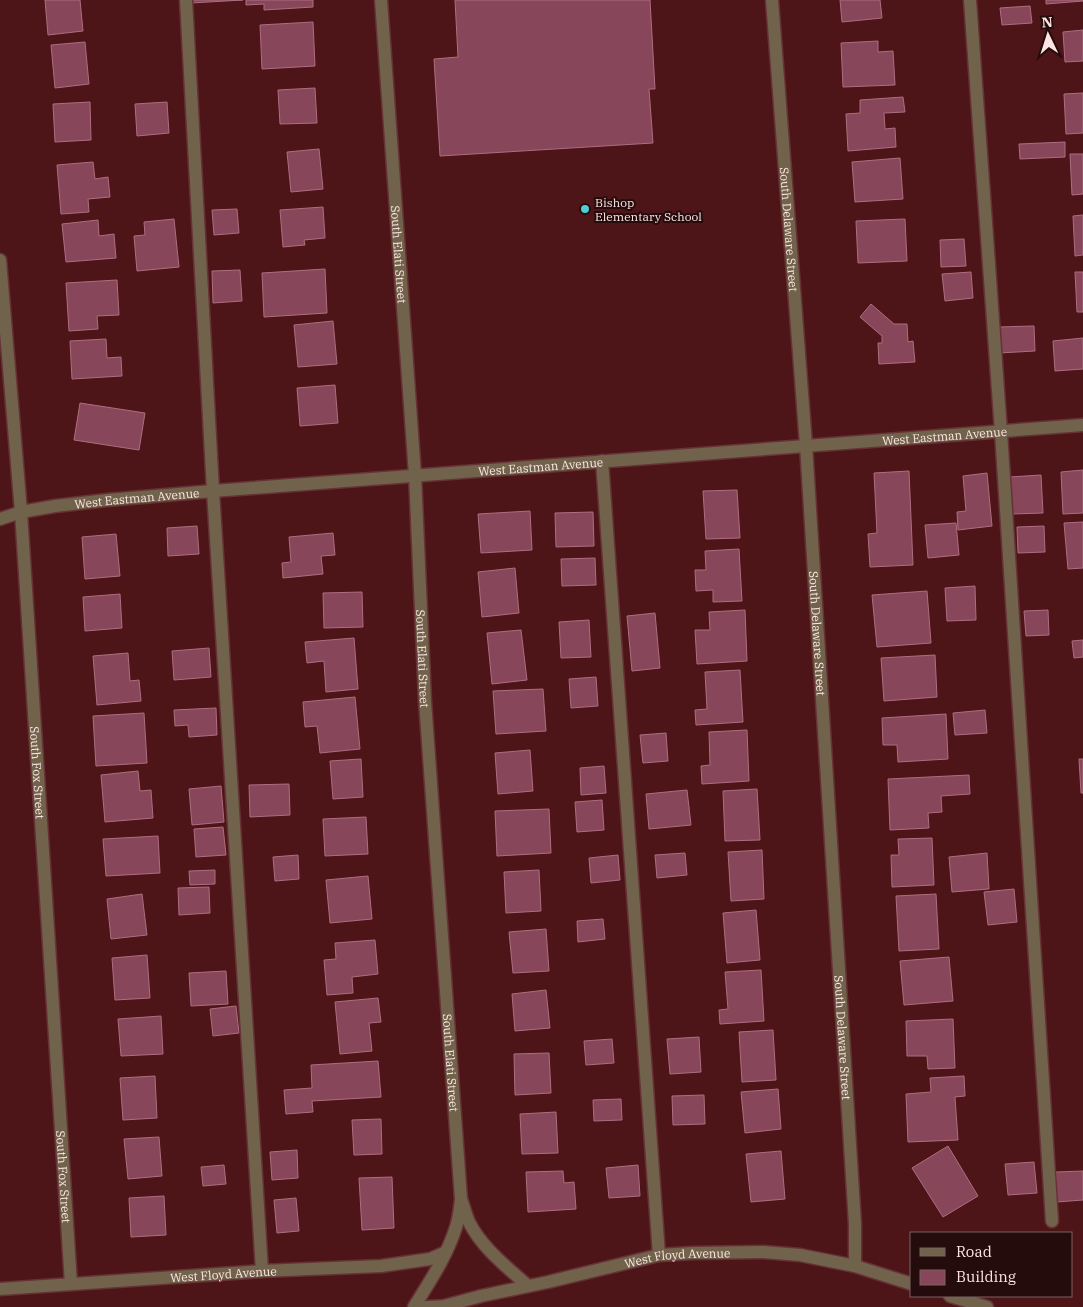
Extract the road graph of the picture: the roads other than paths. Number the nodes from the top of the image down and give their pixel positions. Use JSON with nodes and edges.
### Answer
{"nodes":[{"id":1,"x":186,"y":0,"type":"edge"},
{"id":2,"x":381,"y":0,"type":"edge"},
{"id":3,"x":772,"y":0,"type":"edge"},
{"id":4,"x":970,"y":0,"type":"edge"},
{"id":5,"x":0,"y":260,"type":"edge"},
{"id":6,"x":1083,"y":424,"type":"edge"},
{"id":7,"x":1001,"y":432,"type":"junction"},
{"id":8,"x":806,"y":445,"type":"junction"},
{"id":9,"x":602,"y":461,"type":"junction"},
{"id":10,"x":414,"y":475,"type":"junction"},
{"id":11,"x":213,"y":490,"type":"junction"},
{"id":12,"x":21,"y":512,"type":"junction"},
{"id":13,"x":0,"y":519,"type":"edge"},
{"id":14,"x":461,"y":1199,"type":"junction"},
{"id":15,"x":1052,"y":1220,"type":"dead end"},
{"id":16,"x":446,"y":1252,"type":"junction"},
{"id":17,"x":660,"y":1255,"type":"junction"},
{"id":18,"x":855,"y":1266,"type":"junction"},
{"id":19,"x":262,"y":1270,"type":"junction"},
{"id":20,"x":910,"y":1283,"type":"edge"},
{"id":21,"x":71,"y":1284,"type":"junction"},
{"id":22,"x":528,"y":1286,"type":"junction"},
{"id":23,"x":0,"y":1289,"type":"edge"},
{"id":24,"x":953,"y":1297,"type":"edge"},
{"id":25,"x":444,"y":1306,"type":"edge"},
{"id":26,"x":414,"y":1307,"type":"edge"},
{"id":27,"x":426,"y":1307,"type":"edge"},
{"id":28,"x":465,"y":1307,"type":"edge"},
{"id":29,"x":987,"y":1307,"type":"edge"}],
"edges":[{"from":1,"to":11,"type":"street"},
{"from":2,"to":10,"type":"street","name":"South Elati Street"},
{"from":3,"to":8,"type":"street","name":"South Delaware Street"},
{"from":4,"to":7,"type":"street"},
{"from":5,"to":12,"type":"street","name":"South Fox Street"},
{"from":6,"to":7,"type":"street","name":"West Eastman Avenue"},
{"from":7,"to":8,"type":"street","name":"West Eastman Avenue"},
{"from":7,"to":15,"type":"street"},
{"from":8,"to":9,"type":"street","name":"West Eastman Avenue"},
{"from":8,"to":18,"type":"street","name":"South Delaware Street"},
{"from":9,"to":10,"type":"street","name":"West Eastman Avenue"},
{"from":9,"to":17,"type":"street"},
{"from":10,"to":11,"type":"street","name":"West Eastman Avenue"},
{"from":10,"to":14,"type":"street","name":"South Elati Street"},
{"from":11,"to":12,"type":"street","name":"West Eastman Avenue"},
{"from":11,"to":19,"type":"street"},
{"from":12,"to":13,"type":"street","name":"West Eastman Avenue"},
{"from":12,"to":21,"type":"street","name":"South Fox Street"},
{"from":14,"to":16,"type":"street","name":"South Elati Street"},
{"from":14,"to":22,"type":"street"},
{"from":16,"to":19,"type":"street","name":"West Floyd Avenue"},
{"from":16,"to":26,"type":"street","name":"South Elati Street"},
{"from":17,"to":18,"type":"street","name":"West Floyd Avenue"},
{"from":17,"to":22,"type":"street","name":"West Floyd Avenue"},
{"from":18,"to":20,"type":"street","name":"West Floyd Avenue"},
{"from":19,"to":21,"type":"street","name":"West Floyd Avenue"},
{"from":21,"to":23,"type":"street","name":"West Floyd Avenue"},
{"from":22,"to":25,"type":"street","name":"West Floyd Avenue"},
{"from":24,"to":29,"type":"street"},
{"from":25,"to":27,"type":"street","name":"West Floyd Avenue"},
{"from":25,"to":28,"type":"street","name":"West Floyd Avenue"}]}
